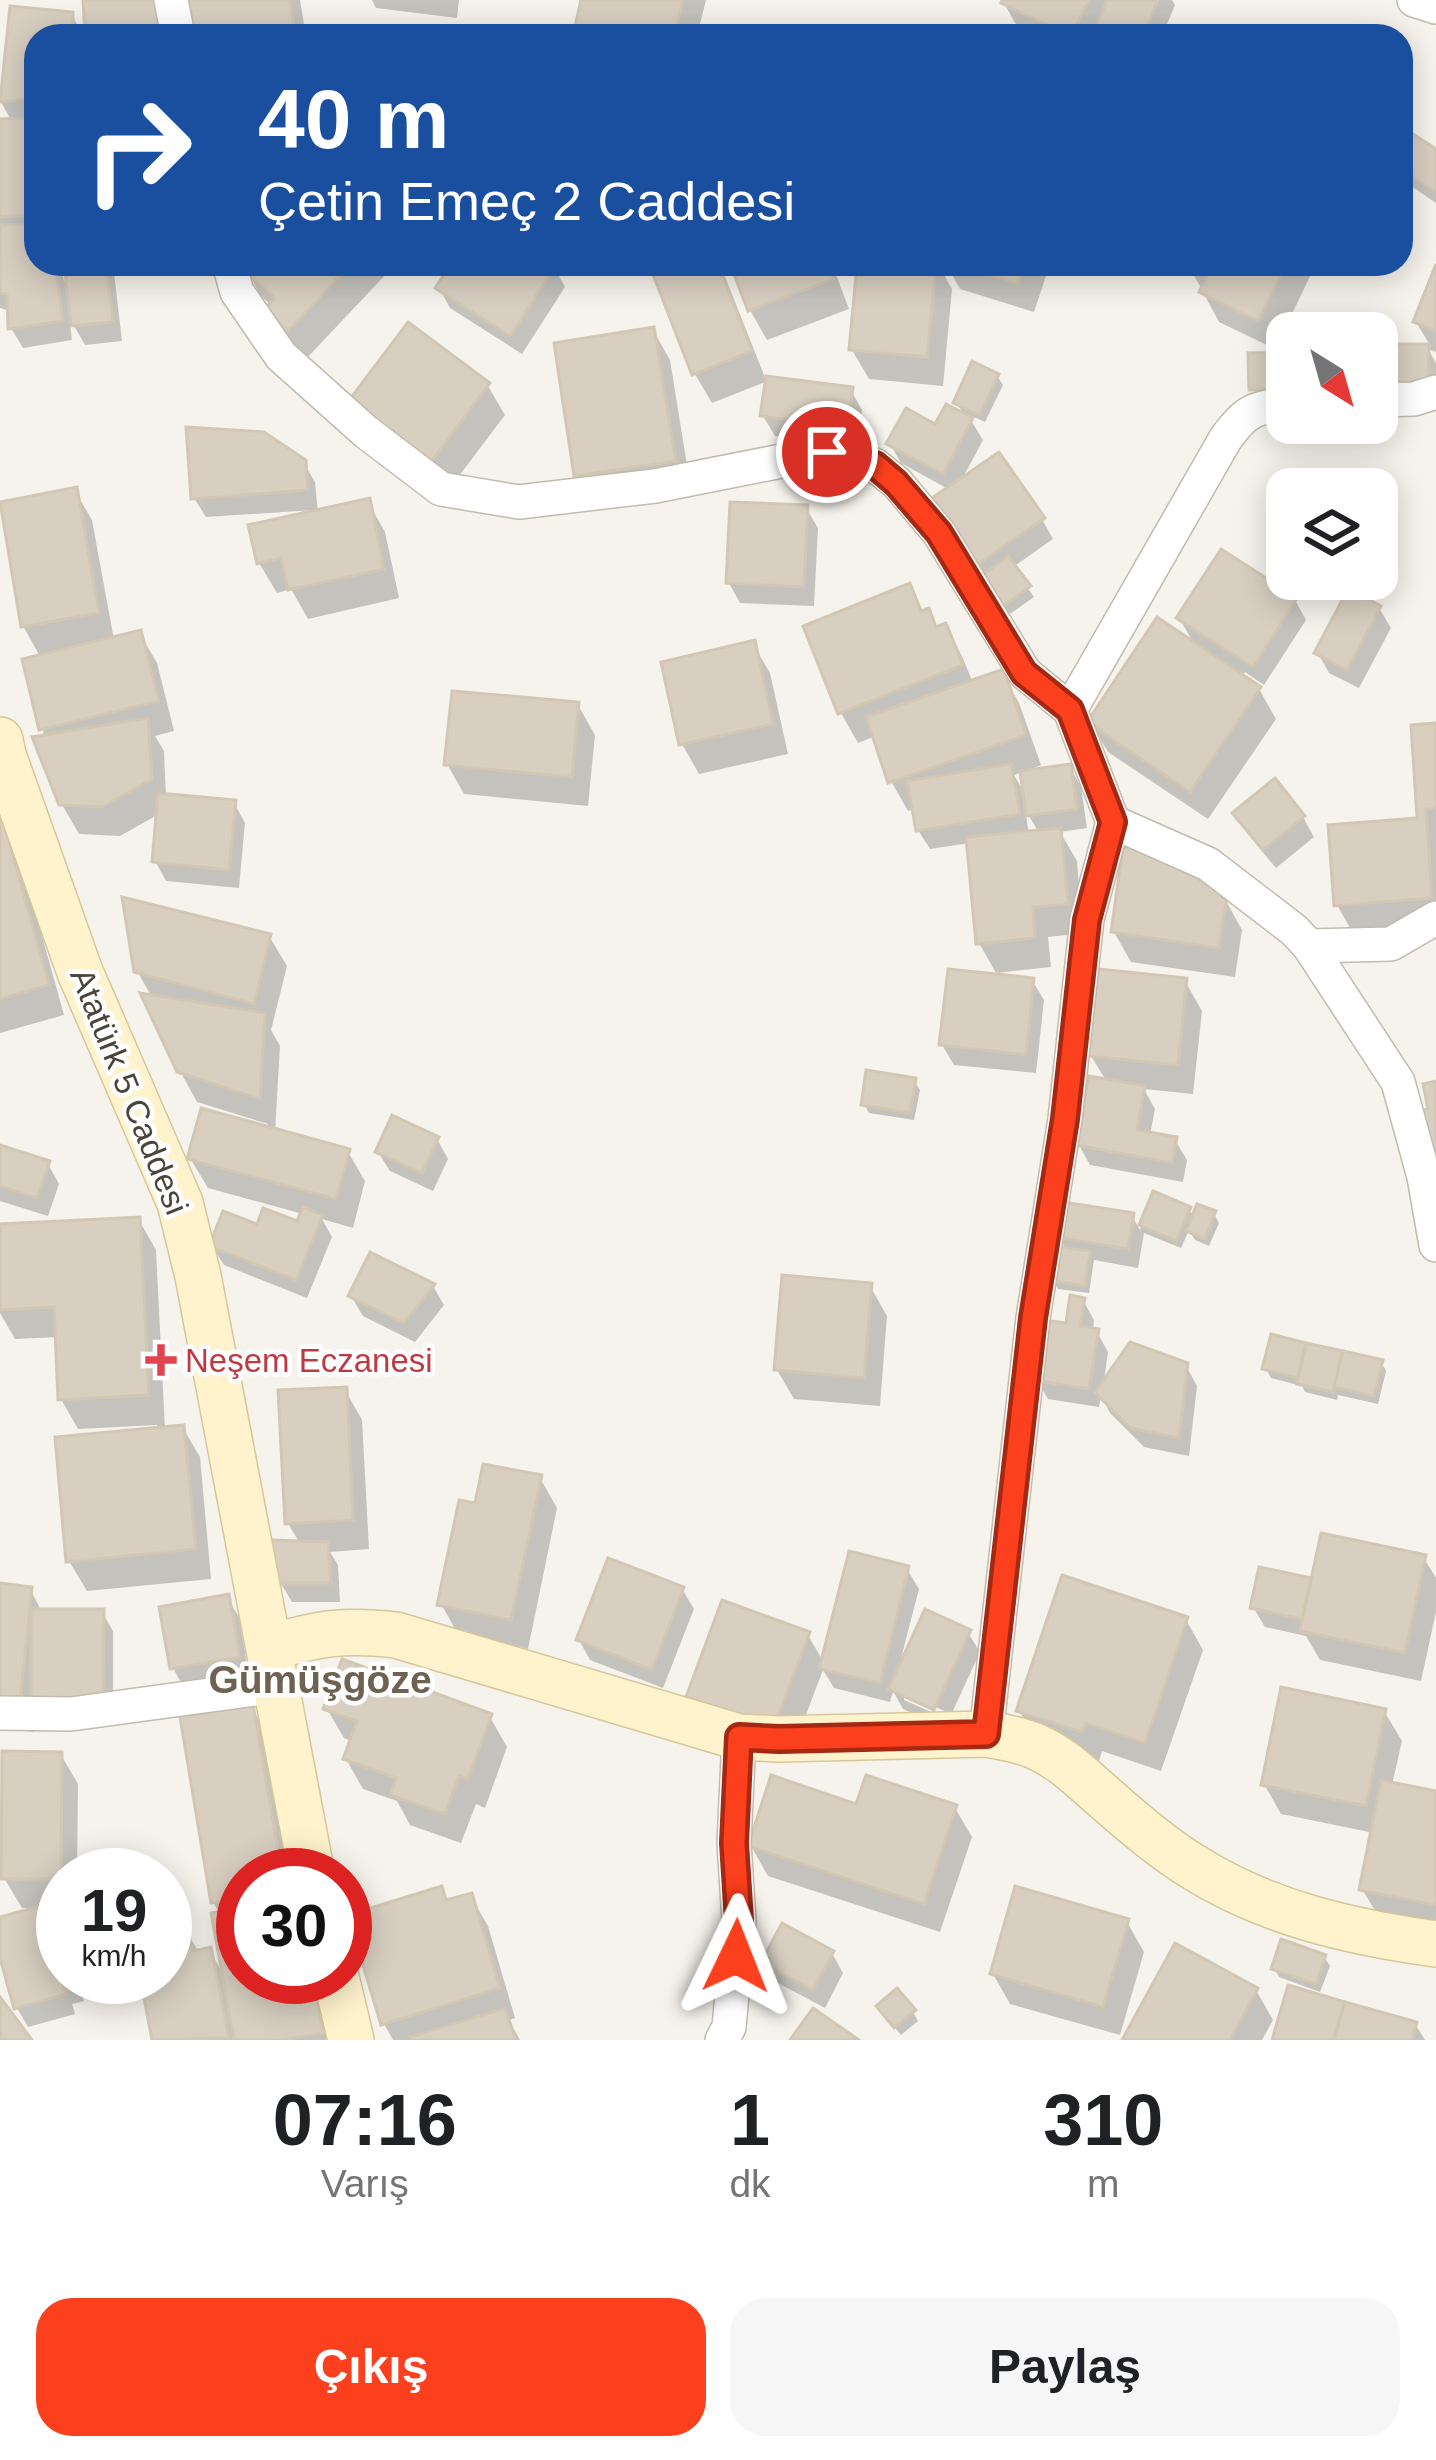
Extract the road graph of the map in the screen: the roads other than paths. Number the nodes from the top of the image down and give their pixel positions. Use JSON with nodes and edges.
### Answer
{"nodes":[{"id":1,"x":1414,"y":0,"type":"edge"},
{"id":2,"x":1436,"y":8,"type":"edge"},
{"id":3,"x":233,"y":276,"type":"edge"},
{"id":4,"x":1436,"y":392,"type":"edge"},
{"id":5,"x":1398,"y":399,"type":"edge"},
{"id":6,"x":1266,"y":406,"type":"edge"},
{"id":7,"x":1070,"y":710,"type":"junction"},
{"id":8,"x":0,"y":740,"type":"edge"},
{"id":9,"x":1113,"y":822,"type":"junction"},
{"id":10,"x":1436,"y":918,"type":"edge"},
{"id":11,"x":1309,"y":946,"type":"junction"},
{"id":12,"x":1436,"y":1244,"type":"edge"},
{"id":13,"x":273,"y":1667,"type":"junction"},
{"id":14,"x":0,"y":1713,"type":"edge"},
{"id":15,"x":986,"y":1734,"type":"junction"},
{"id":16,"x":739,"y":1737,"type":"junction"},
{"id":17,"x":307,"y":1848,"type":"edge"},
{"id":18,"x":1436,"y":1944,"type":"edge"},
{"id":19,"x":342,"y":2004,"type":"edge"},
{"id":20,"x":351,"y":2040,"type":"edge"},
{"id":21,"x":722,"y":2040,"type":"edge"}],
"edges":[{"from":1,"to":2,"type":"street"},
{"from":3,"to":7,"type":"street"},
{"from":4,"to":5,"type":"street"},
{"from":6,"to":7,"type":"street"},
{"from":7,"to":9,"type":"street"},
{"from":8,"to":13,"type":"street","name":"Atatürk 5 Caddesi"},
{"from":9,"to":11,"type":"street"},
{"from":9,"to":15,"type":"street"},
{"from":10,"to":11,"type":"street"},
{"from":11,"to":12,"type":"street"},
{"from":13,"to":14,"type":"street"},
{"from":13,"to":16,"type":"street"},
{"from":13,"to":17,"type":"street","name":"Atatürk 5 Caddesi"},
{"from":15,"to":16,"type":"street"},
{"from":15,"to":18,"type":"street"},
{"from":16,"to":21,"type":"street"},
{"from":19,"to":20,"type":"street"}]}
